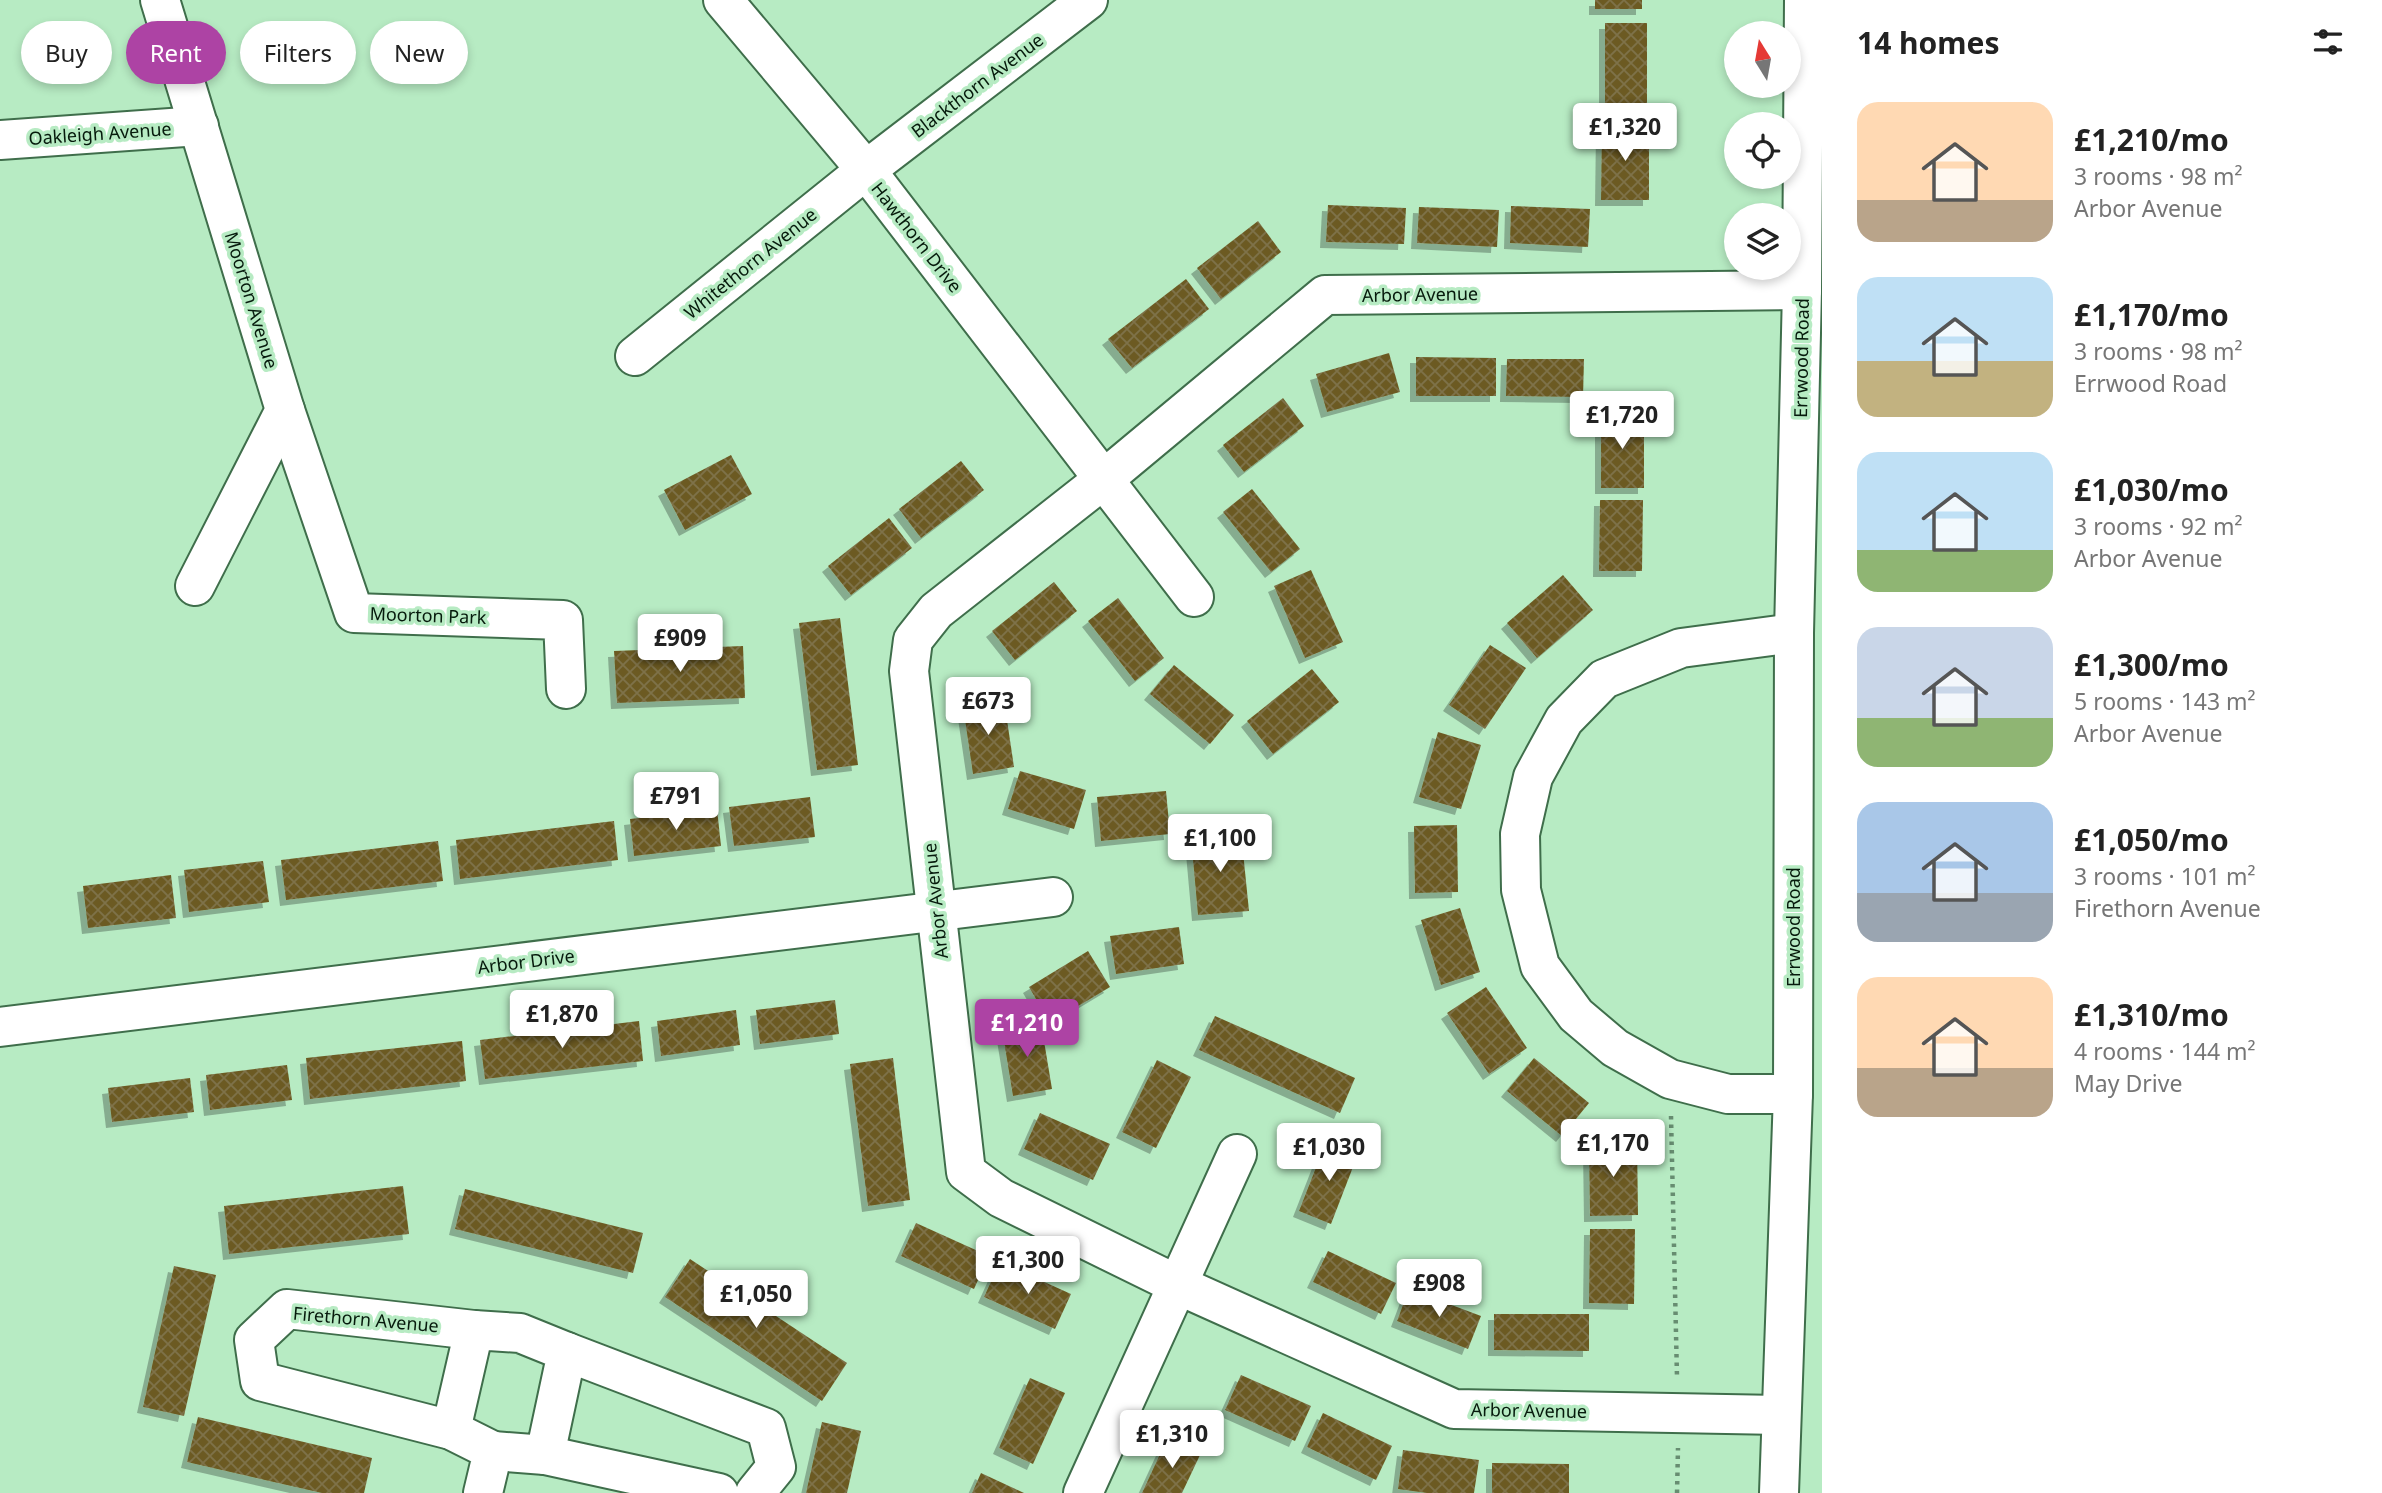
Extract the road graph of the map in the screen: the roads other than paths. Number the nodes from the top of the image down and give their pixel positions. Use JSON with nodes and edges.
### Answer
{"nodes":[{"id":1,"x":160,"y":0,"type":"edge"},
{"id":2,"x":723,"y":0,"type":"edge"},
{"id":3,"x":1088,"y":0,"type":"edge"},
{"id":4,"x":1804,"y":0,"type":"edge"},
{"id":5,"x":200,"y":126,"type":"junction"},
{"id":6,"x":0,"y":140,"type":"edge"},
{"id":7,"x":866,"y":170,"type":"junction"},
{"id":8,"x":1802,"y":290,"type":"junction"},
{"id":9,"x":635,"y":356,"type":"dead end"},
{"id":10,"x":285,"y":410,"type":"junction"},
{"id":11,"x":1104,"y":479,"type":"junction"},
{"id":12,"x":195,"y":586,"type":"dead end"},
{"id":13,"x":1194,"y":597,"type":"dead end"},
{"id":14,"x":1794,"y":633,"type":"junction"},
{"id":15,"x":566,"y":689,"type":"dead end"},
{"id":16,"x":1053,"y":897,"type":"dead end"},
{"id":17,"x":936,"y":909,"type":"junction"},
{"id":18,"x":0,"y":1027,"type":"edge"},
{"id":19,"x":1793,"y":1094,"type":"junction"},
{"id":20,"x":1237,"y":1154,"type":"dead end"},
{"id":21,"x":1178,"y":1285,"type":"junction"},
{"id":22,"x":474,"y":1330,"type":"junction"},
{"id":23,"x":567,"y":1352,"type":"junction"},
{"id":24,"x":1780,"y":1415,"type":"junction"},
{"id":25,"x":451,"y":1430,"type":"junction"},
{"id":26,"x":493,"y":1451,"type":"junction"},
{"id":27,"x":545,"y":1455,"type":"junction"},
{"id":28,"x":483,"y":1493,"type":"edge"},
{"id":29,"x":719,"y":1493,"type":"edge"},
{"id":30,"x":755,"y":1493,"type":"edge"},
{"id":31,"x":1083,"y":1493,"type":"edge"},
{"id":32,"x":1779,"y":1493,"type":"edge"}],
"edges":[{"from":1,"to":5,"type":"street","name":"Moorton Avenue"},
{"from":2,"to":7,"type":"street","name":"Hawthorn Drive"},
{"from":3,"to":7,"type":"street","name":"Blackthorn Avenue"},
{"from":4,"to":8,"type":"street","name":"Errwood Road"},
{"from":5,"to":6,"type":"street","name":"Oakleigh Avenue"},
{"from":5,"to":10,"type":"street","name":"Moorton Avenue"},
{"from":7,"to":9,"type":"street","name":"Whitethorn Avenue"},
{"from":7,"to":11,"type":"street","name":"Hawthorn Drive"},
{"from":8,"to":11,"type":"street","name":"Arbor Avenue"},
{"from":8,"to":14,"type":"street","name":"Errwood Road"},
{"from":10,"to":12,"type":"street"},
{"from":10,"to":15,"type":"street","name":"Moorton Park"},
{"from":11,"to":13,"type":"street"},
{"from":11,"to":17,"type":"street","name":"Arbor Avenue"},
{"from":14,"to":19,"type":"street","name":"Errwood Road"},
{"from":14,"to":19,"type":"street"},
{"from":16,"to":17,"type":"street","name":"Arbor Drive"},
{"from":17,"to":18,"type":"street","name":"Arbor Drive"},
{"from":17,"to":21,"type":"street","name":"Arbor Avenue"},
{"from":19,"to":24,"type":"street","name":"Errwood Road"},
{"from":20,"to":21,"type":"street"},
{"from":21,"to":24,"type":"street","name":"Arbor Avenue"},
{"from":21,"to":31,"type":"street"},
{"from":22,"to":23,"type":"street","name":"Firethorn Avenue"},
{"from":22,"to":25,"type":"street"},
{"from":22,"to":25,"type":"street","name":"Firethorn Avenue"},
{"from":23,"to":27,"type":"street"},
{"from":23,"to":30,"type":"street","name":"Firethorn Avenue"},
{"from":24,"to":32,"type":"street","name":"Errwood Road"},
{"from":25,"to":26,"type":"street","name":"Firethorn Avenue"},
{"from":26,"to":27,"type":"street","name":"Firethorn Avenue"},
{"from":26,"to":28,"type":"street"},
{"from":27,"to":29,"type":"street","name":"Firethorn Avenue"}]}
